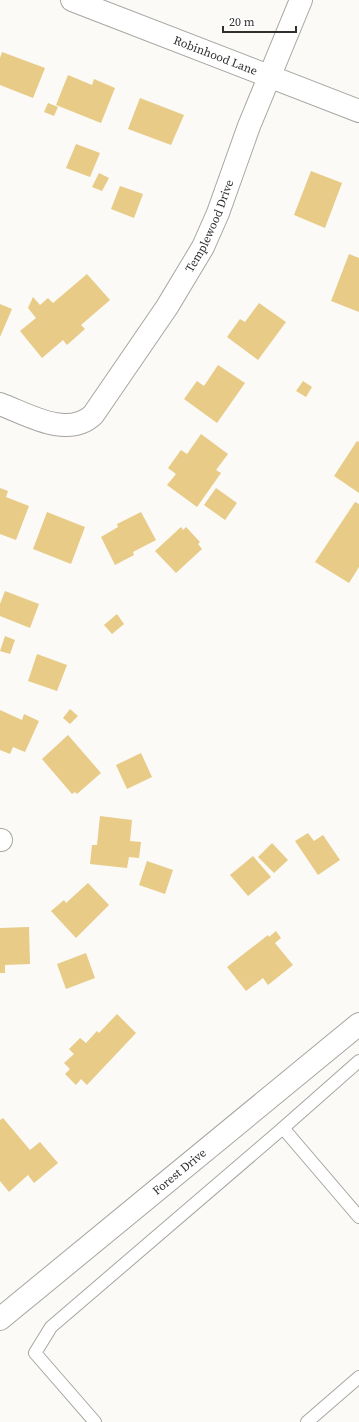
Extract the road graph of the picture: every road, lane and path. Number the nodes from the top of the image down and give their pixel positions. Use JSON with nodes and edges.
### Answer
{"nodes":[{"id":1,"x":72,"y":0,"type":"edge"},
{"id":2,"x":301,"y":0,"type":"edge"},
{"id":3,"x":271,"y":76,"type":"junction"},
{"id":4,"x":359,"y":111,"type":"edge"},
{"id":5,"x":0,"y":404,"type":"edge"},
{"id":6,"x":359,"y":1024,"type":"edge"},
{"id":7,"x":359,"y":1061,"type":"edge"},
{"id":8,"x":283,"y":1128,"type":"junction"},
{"id":9,"x":359,"y":1217,"type":"edge"},
{"id":10,"x":0,"y":1319,"type":"edge"},
{"id":11,"x":359,"y":1377,"type":"edge"},
{"id":12,"x":95,"y":1422,"type":"edge"},
{"id":13,"x":307,"y":1422,"type":"edge"}],
"edges":[{"from":1,"to":3,"type":"street","name":"Robinhood Lane"},
{"from":2,"to":3,"type":"street","name":"Templewood Drive"},
{"from":3,"to":4,"type":"street","name":"Robinhood Lane"},
{"from":3,"to":5,"type":"street","name":"Templewood Drive"},
{"from":6,"to":10,"type":"street","name":"Forest Drive"},
{"from":7,"to":8,"type":"lane"},
{"from":8,"to":9,"type":"lane"},
{"from":8,"to":12,"type":"lane"},
{"from":11,"to":13,"type":"lane"}]}
